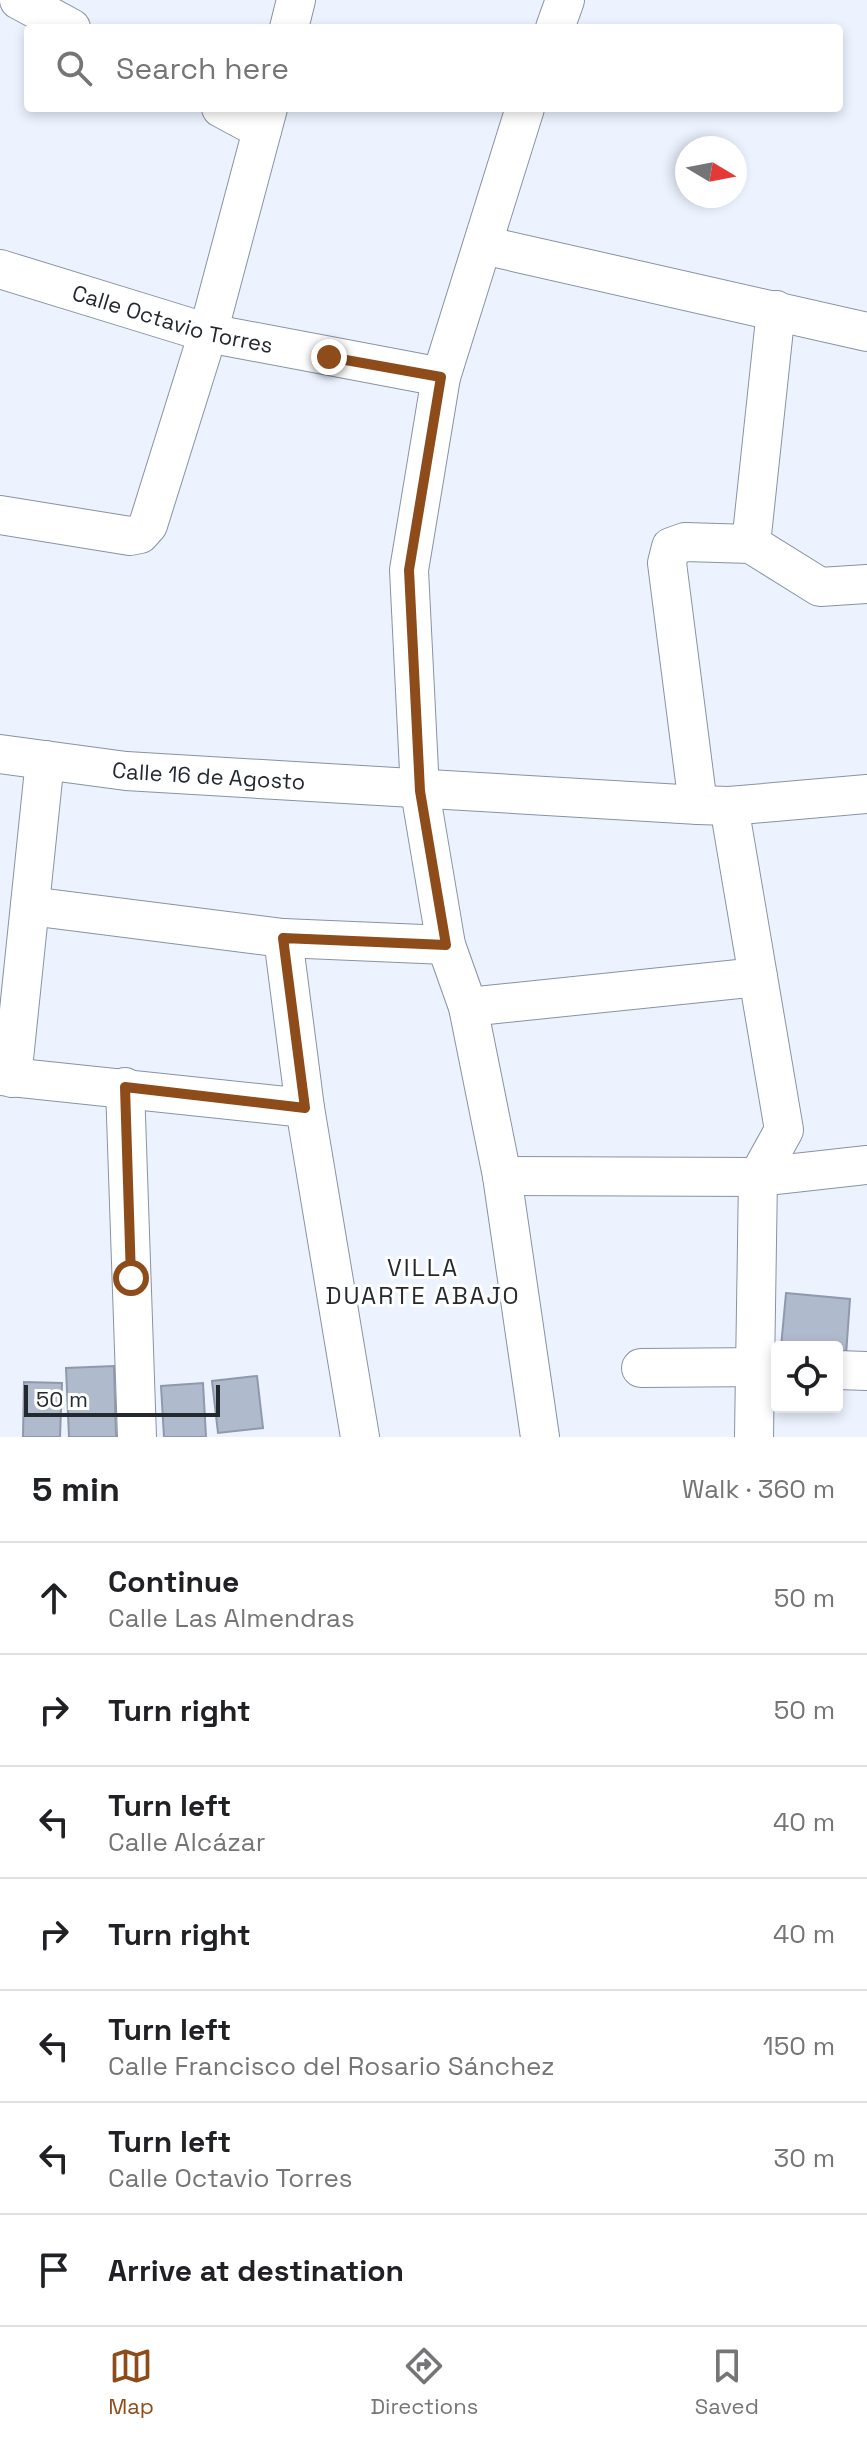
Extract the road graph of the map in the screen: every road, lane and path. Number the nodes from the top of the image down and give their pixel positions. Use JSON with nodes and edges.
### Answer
{"nodes":[{"id":1,"x":19,"y":0,"type":"edge"},
{"id":2,"x":296,"y":0,"type":"edge"},
{"id":3,"x":565,"y":0,"type":"edge"},
{"id":4,"x":64,"y":24,"type":"edge"},
{"id":5,"x":290,"y":24,"type":"edge"},
{"id":6,"x":556,"y":24,"type":"edge"},
{"id":7,"x":237,"y":112,"type":"edge"},
{"id":8,"x":524,"y":112,"type":"edge"},
{"id":9,"x":265,"y":119,"type":"edge"},
{"id":10,"x":483,"y":245,"type":"junction"},
{"id":11,"x":0,"y":269,"type":"edge"},
{"id":12,"x":776,"y":310,"type":"junction"},
{"id":13,"x":867,"y":332,"type":"edge"},
{"id":14,"x":208,"y":333,"type":"junction"},
{"id":15,"x":441,"y":377,"type":"junction"},
{"id":16,"x":0,"y":515,"type":"edge"},
{"id":17,"x":751,"y":544,"type":"junction"},
{"id":18,"x":867,"y":584,"type":"edge"},
{"id":19,"x":0,"y":754,"type":"edge"},
{"id":20,"x":45,"y":760,"type":"junction"},
{"id":21,"x":420,"y":791,"type":"junction"},
{"id":22,"x":867,"y":794,"type":"edge"},
{"id":23,"x":714,"y":806,"type":"junction"},
{"id":24,"x":30,"y":906,"type":"junction"},
{"id":25,"x":283,"y":938,"type":"junction"},
{"id":26,"x":446,"y":945,"type":"junction"},
{"id":27,"x":758,"y":977,"type":"junction"},
{"id":28,"x":468,"y":1007,"type":"junction"},
{"id":29,"x":6,"y":1077,"type":"edge"},
{"id":30,"x":125,"y":1087,"type":"junction"},
{"id":31,"x":305,"y":1108,"type":"junction"},
{"id":32,"x":867,"y":1165,"type":"edge"},
{"id":33,"x":502,"y":1176,"type":"junction"},
{"id":34,"x":758,"y":1177,"type":"junction"},
{"id":35,"x":766,"y":1366,"type":"edge"},
{"id":36,"x":641,"y":1368,"type":"dead end"},
{"id":37,"x":843,"y":1370,"type":"edge"},
{"id":38,"x":867,"y":1371,"type":"edge"},
{"id":39,"x":137,"y":1437,"type":"edge"},
{"id":40,"x":360,"y":1437,"type":"edge"},
{"id":41,"x":540,"y":1437,"type":"edge"},
{"id":42,"x":754,"y":1437,"type":"edge"}],
"edges":[{"from":1,"to":4,"type":"street"},
{"from":2,"to":5,"type":"street"},
{"from":3,"to":6,"type":"street"},
{"from":7,"to":9,"type":"street"},
{"from":8,"to":10,"type":"street"},
{"from":9,"to":14,"type":"street"},
{"from":10,"to":12,"type":"street"},
{"from":10,"to":15,"type":"street"},
{"from":11,"to":14,"type":"street","name":"Calle Octavio Torres"},
{"from":12,"to":13,"type":"street"},
{"from":12,"to":17,"type":"street"},
{"from":14,"to":15,"type":"street","name":"Calle Octavio Torres"},
{"from":14,"to":16,"type":"street"},
{"from":15,"to":21,"type":"street"},
{"from":17,"to":18,"type":"street"},
{"from":17,"to":23,"type":"street"},
{"from":19,"to":20,"type":"street","name":"Calle 16 de Agosto"},
{"from":20,"to":21,"type":"street","name":"Calle 16 de Agosto"},
{"from":20,"to":24,"type":"street"},
{"from":21,"to":23,"type":"street","name":"Calle 16 de Agosto"},
{"from":21,"to":26,"type":"street"},
{"from":22,"to":23,"type":"street","name":"Calle 16 de Agosto"},
{"from":23,"to":27,"type":"street"},
{"from":24,"to":25,"type":"street"},
{"from":24,"to":29,"type":"street"},
{"from":25,"to":26,"type":"street"},
{"from":25,"to":31,"type":"street"},
{"from":26,"to":28,"type":"street"},
{"from":27,"to":28,"type":"street"},
{"from":27,"to":34,"type":"street"},
{"from":28,"to":33,"type":"street"},
{"from":29,"to":30,"type":"street"},
{"from":30,"to":31,"type":"street"},
{"from":30,"to":39,"type":"street"},
{"from":31,"to":40,"type":"street"},
{"from":32,"to":34,"type":"street"},
{"from":33,"to":34,"type":"street"},
{"from":33,"to":41,"type":"street"},
{"from":34,"to":35,"type":"street"},
{"from":35,"to":36,"type":"street"},
{"from":35,"to":42,"type":"street"},
{"from":37,"to":38,"type":"street"}]}
